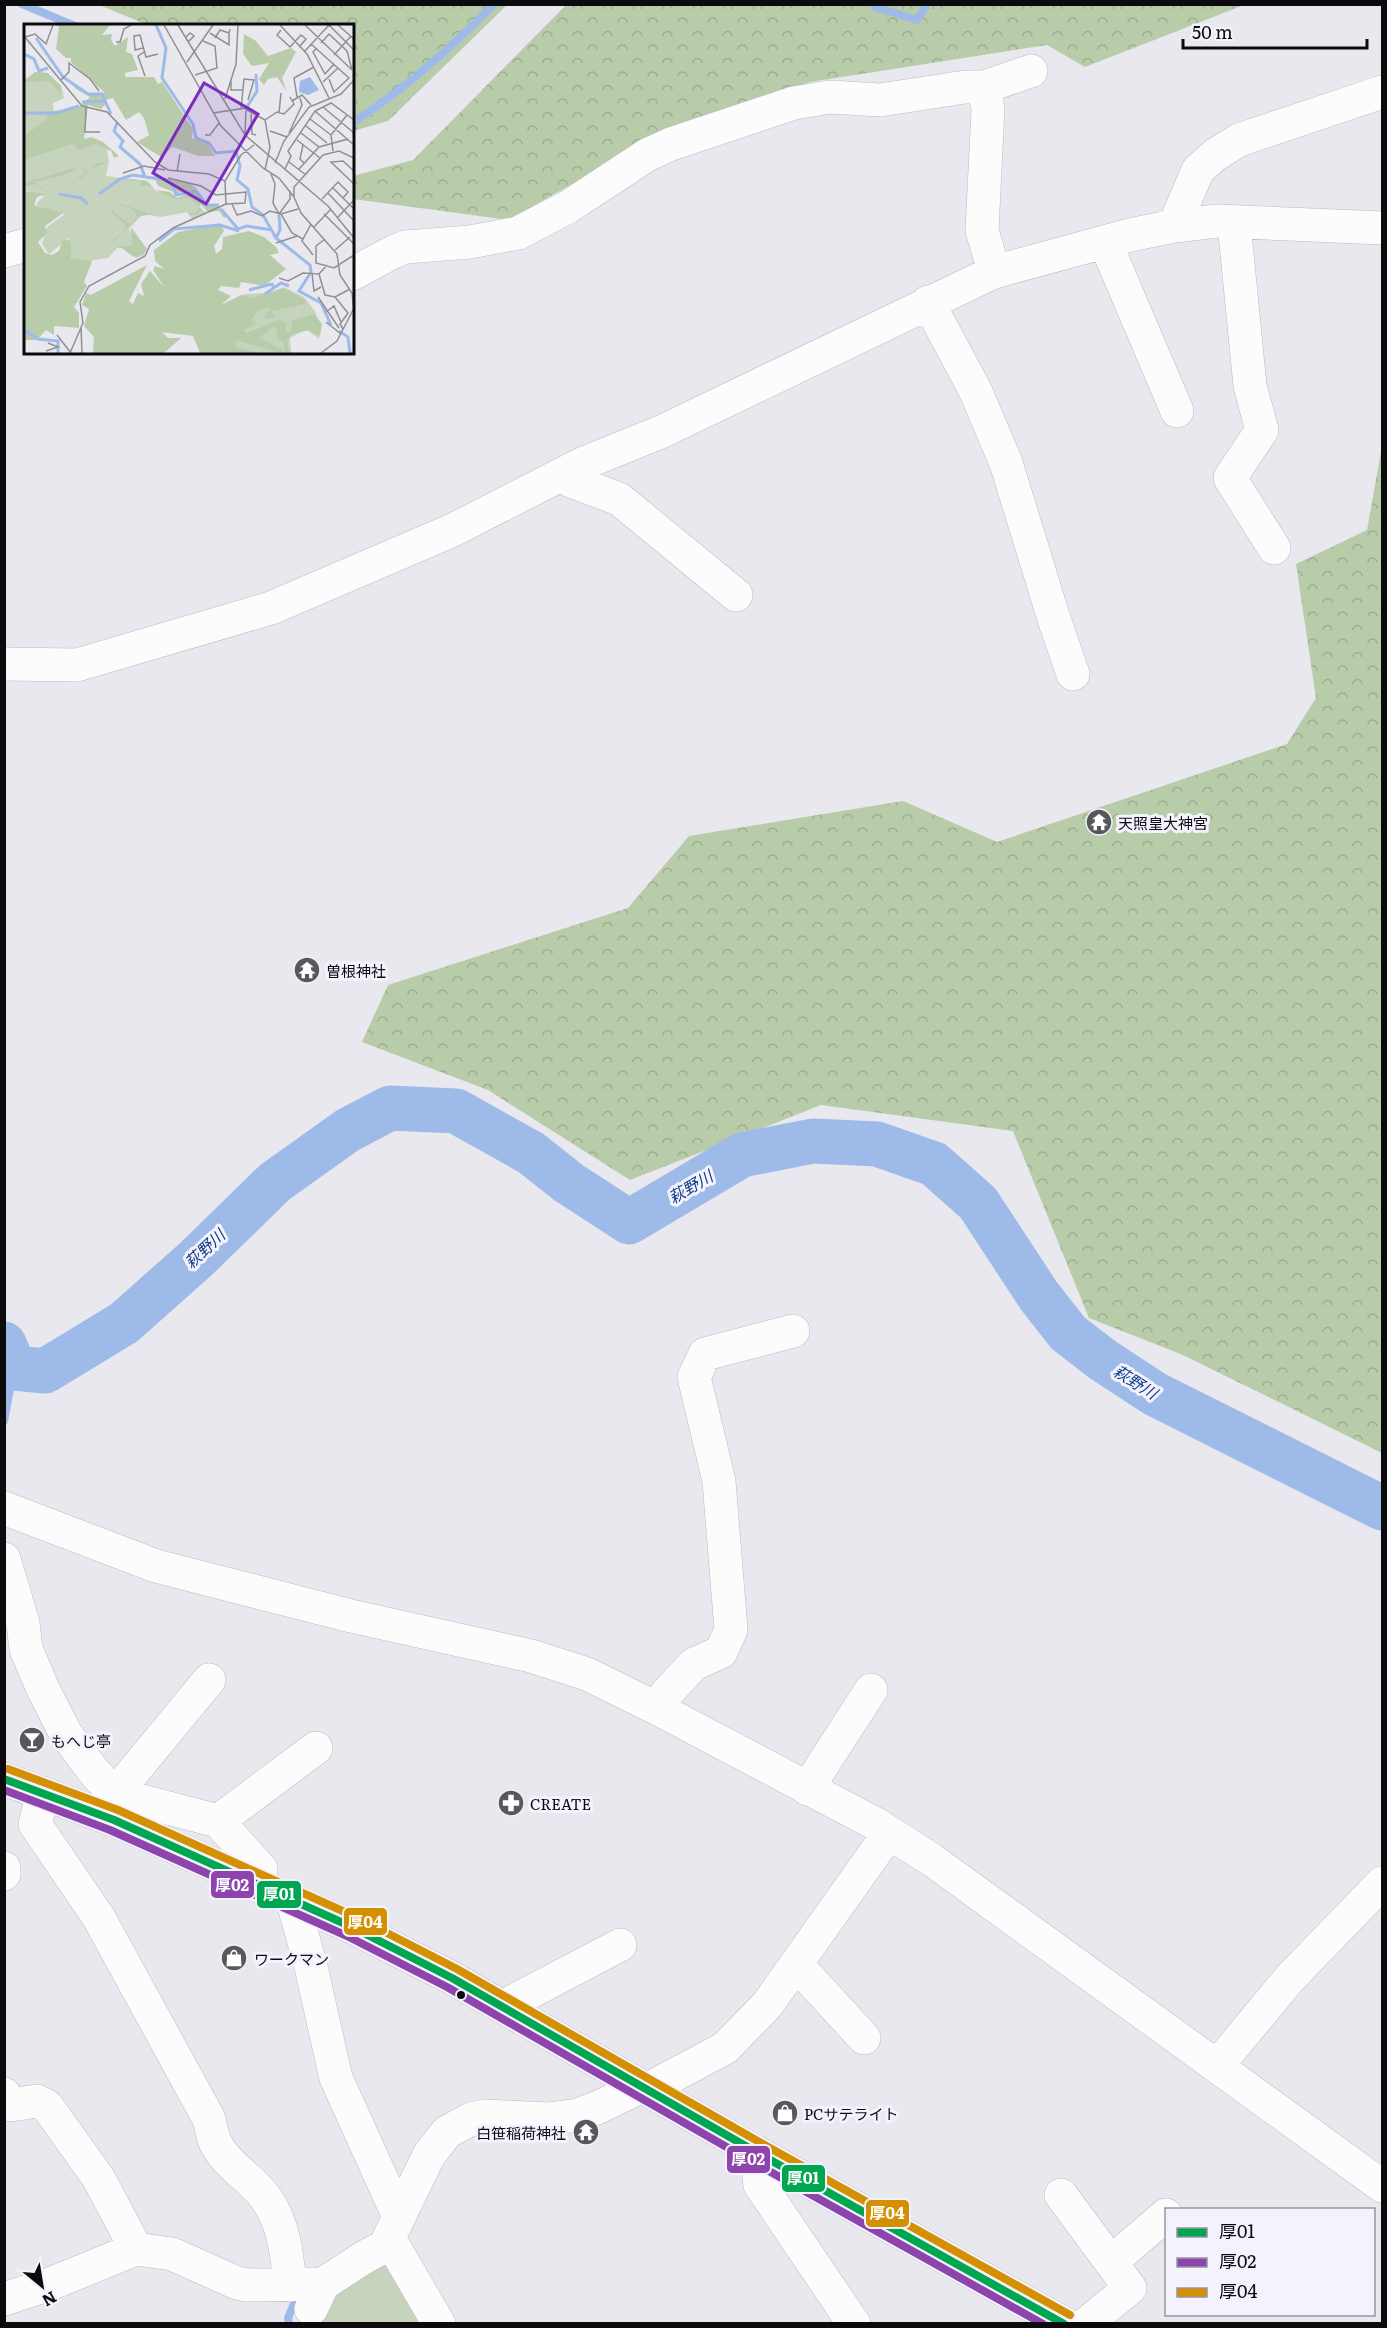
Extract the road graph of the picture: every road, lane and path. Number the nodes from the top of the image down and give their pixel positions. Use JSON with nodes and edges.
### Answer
{"nodes":[{"id":1,"x":1031,"y":71,"type":"dead end"},
{"id":2,"x":984,"y":87,"type":"junction"},
{"id":3,"x":1383,"y":92,"type":"edge"},
{"id":4,"x":1234,"y":223,"type":"junction"},
{"id":5,"x":1174,"y":226,"type":"junction"},
{"id":6,"x":1383,"y":228,"type":"edge"},
{"id":7,"x":1105,"y":242,"type":"junction"},
{"id":8,"x":24,"y":246,"type":"edge"},
{"id":9,"x":4,"y":251,"type":"edge"},
{"id":10,"x":994,"y":272,"type":"junction"},
{"id":11,"x":354,"y":273,"type":"edge"},
{"id":12,"x":928,"y":302,"type":"junction"},
{"id":13,"x":1177,"y":411,"type":"dead end"},
{"id":14,"x":564,"y":474,"type":"junction"},
{"id":15,"x":1274,"y":548,"type":"dead end"},
{"id":16,"x":736,"y":595,"type":"dead end"},
{"id":17,"x":4,"y":664,"type":"edge"},
{"id":18,"x":1073,"y":674,"type":"dead end"},
{"id":19,"x":793,"y":1331,"type":"dead end"},
{"id":20,"x":4,"y":1508,"type":"edge"},
{"id":21,"x":4,"y":1559,"type":"edge"},
{"id":22,"x":208,"y":1680,"type":"dead end"},
{"id":23,"x":871,"y":1689,"type":"dead end"},
{"id":24,"x":658,"y":1709,"type":"junction"},
{"id":25,"x":316,"y":1748,"type":"dead end"},
{"id":26,"x":4,"y":1779,"type":"edge"},
{"id":27,"x":807,"y":1789,"type":"junction"},
{"id":28,"x":43,"y":1793,"type":"junction"},
{"id":29,"x":115,"y":1807,"type":"junction"},
{"id":30,"x":218,"y":1821,"type":"junction"},
{"id":31,"x":889,"y":1833,"type":"junction"},
{"id":32,"x":4,"y":1868,"type":"edge"},
{"id":33,"x":4,"y":1874,"type":"edge"},
{"id":34,"x":1383,"y":1882,"type":"edge"},
{"id":35,"x":258,"y":1886,"type":"junction"},
{"id":36,"x":293,"y":1902,"type":"junction"},
{"id":37,"x":620,"y":1945,"type":"dead end"},
{"id":38,"x":796,"y":1964,"type":"junction"},
{"id":39,"x":504,"y":2006,"type":"junction"},
{"id":40,"x":864,"y":2038,"type":"dead end"},
{"id":41,"x":1217,"y":2066,"type":"junction"},
{"id":42,"x":648,"y":2089,"type":"junction"},
{"id":43,"x":4,"y":2094,"type":"edge"},
{"id":44,"x":756,"y":2152,"type":"junction"},
{"id":45,"x":1383,"y":2186,"type":"edge"},
{"id":46,"x":1061,"y":2195,"type":"dead end"},
{"id":47,"x":1165,"y":2216,"type":"edge"},
{"id":48,"x":394,"y":2228,"type":"junction"},
{"id":49,"x":136,"y":2249,"type":"junction"},
{"id":50,"x":1111,"y":2262,"type":"junction"},
{"id":51,"x":290,"y":2285,"type":"junction"},
{"id":52,"x":4,"y":2299,"type":"edge"},
{"id":53,"x":439,"y":2324,"type":"edge"},
{"id":54,"x":854,"y":2324,"type":"edge"},
{"id":55,"x":1065,"y":2324,"type":"edge"},
{"id":56,"x":1086,"y":2324,"type":"edge"}],
"edges":[{"from":1,"to":2,"type":"main road"},
{"from":2,"to":10,"type":"main road"},
{"from":2,"to":11,"type":"main road"},
{"from":3,"to":5,"type":"main road"},
{"from":4,"to":5,"type":"main road"},
{"from":4,"to":6,"type":"main road"},
{"from":4,"to":15,"type":"main road"},
{"from":5,"to":7,"type":"main road"},
{"from":7,"to":10,"type":"main road"},
{"from":7,"to":13,"type":"main road"},
{"from":8,"to":9,"type":"main road"},
{"from":10,"to":12,"type":"main road"},
{"from":12,"to":14,"type":"main road"},
{"from":12,"to":18,"type":"main road"},
{"from":14,"to":16,"type":"main road"},
{"from":14,"to":17,"type":"main road"},
{"from":19,"to":24,"type":"main road"},
{"from":20,"to":24,"type":"main road"},
{"from":21,"to":29,"type":"main road"},
{"from":22,"to":29,"type":"main road"},
{"from":23,"to":27,"type":"main road"},
{"from":24,"to":27,"type":"main road"},
{"from":25,"to":30,"type":"main road"},
{"from":26,"to":28,"type":"main road"},
{"from":27,"to":31,"type":"main road"},
{"from":28,"to":29,"type":"main road"},
{"from":28,"to":51,"type":"main road"},
{"from":29,"to":30,"type":"main road"},
{"from":29,"to":35,"type":"main road"},
{"from":30,"to":35,"type":"main road"},
{"from":31,"to":38,"type":"main road"},
{"from":31,"to":41,"type":"main road"},
{"from":32,"to":33,"type":"main road"},
{"from":34,"to":41,"type":"main road"},
{"from":35,"to":36,"type":"main road"},
{"from":36,"to":39,"type":"main road"},
{"from":36,"to":48,"type":"main road"},
{"from":37,"to":39,"type":"main road"},
{"from":38,"to":40,"type":"main road"},
{"from":38,"to":42,"type":"main road"},
{"from":39,"to":42,"type":"main road"},
{"from":41,"to":45,"type":"main road"},
{"from":42,"to":44,"type":"main road"},
{"from":42,"to":48,"type":"main road"},
{"from":43,"to":49,"type":"main road"},
{"from":44,"to":54,"type":"main road"},
{"from":44,"to":55,"type":"main road"},
{"from":46,"to":50,"type":"main road"},
{"from":47,"to":50,"type":"main road"},
{"from":48,"to":51,"type":"main road"},
{"from":48,"to":53,"type":"main road"},
{"from":49,"to":51,"type":"main road"},
{"from":49,"to":52,"type":"main road"},
{"from":50,"to":56,"type":"main road"}]}
